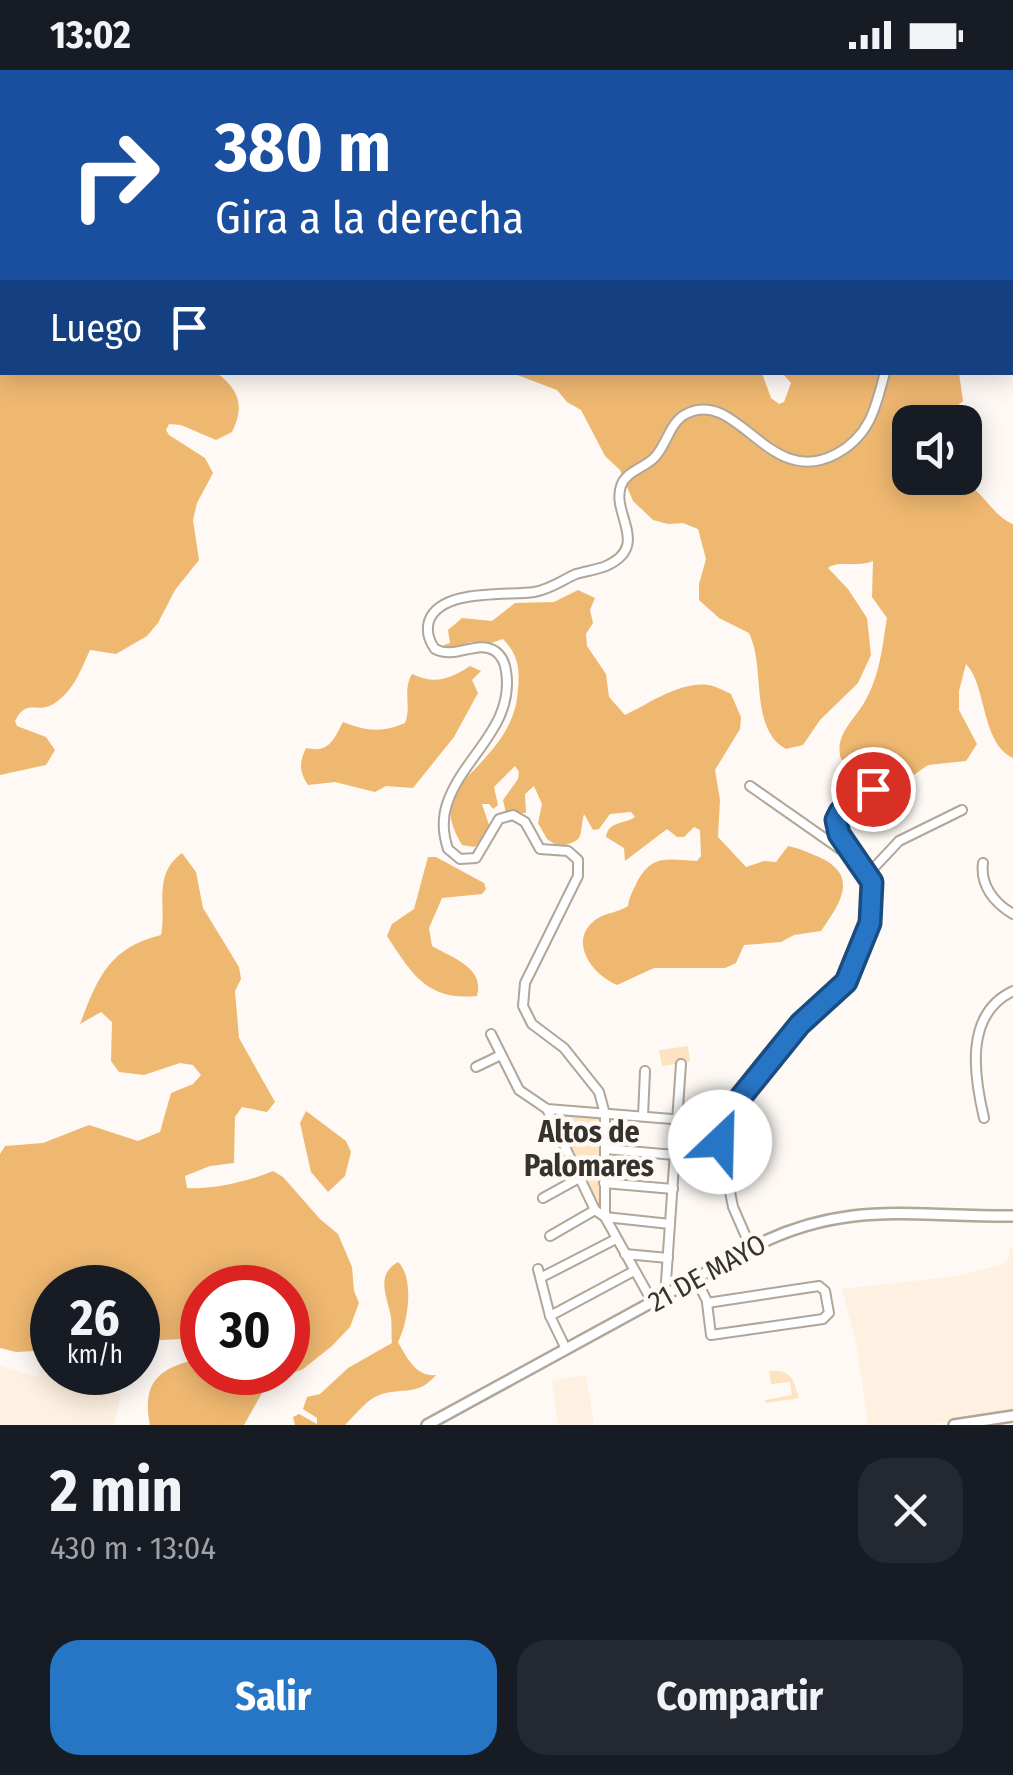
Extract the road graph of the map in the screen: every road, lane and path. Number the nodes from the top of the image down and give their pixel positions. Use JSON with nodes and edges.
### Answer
{"nodes":[{"id":1,"x":884,"y":375,"type":"edge"},
{"id":2,"x":750,"y":786,"type":"dead end"},
{"id":3,"x":876,"y":786,"type":"dead end"},
{"id":4,"x":962,"y":810,"type":"dead end"},
{"id":5,"x":858,"y":858,"type":"junction"},
{"id":6,"x":982,"y":863,"type":"dead end"},
{"id":7,"x":869,"y":873,"type":"junction"},
{"id":8,"x":1013,"y":914,"type":"edge"},
{"id":9,"x":1013,"y":991,"type":"edge"},
{"id":10,"x":491,"y":1034,"type":"dead end"},
{"id":11,"x":502,"y":1055,"type":"junction"},
{"id":12,"x":681,"y":1064,"type":"dead end"},
{"id":13,"x":476,"y":1068,"type":"dead end"},
{"id":14,"x":644,"y":1072,"type":"dead end"},
{"id":15,"x":548,"y":1110,"type":"junction"},
{"id":16,"x":605,"y":1114,"type":"junction"},
{"id":17,"x":643,"y":1116,"type":"junction"},
{"id":18,"x":984,"y":1118,"type":"dead end"},
{"id":19,"x":677,"y":1120,"type":"junction"},
{"id":20,"x":697,"y":1121,"type":"dead end"},
{"id":21,"x":605,"y":1149,"type":"junction"},
{"id":22,"x":675,"y":1155,"type":"junction"},
{"id":23,"x":581,"y":1177,"type":"junction"},
{"id":24,"x":604,"y":1183,"type":"junction"},
{"id":25,"x":673,"y":1188,"type":"junction"},
{"id":26,"x":543,"y":1198,"type":"dead end"},
{"id":27,"x":596,"y":1210,"type":"junction"},
{"id":28,"x":605,"y":1216,"type":"junction"},
{"id":29,"x":1013,"y":1216,"type":"edge"},
{"id":30,"x":670,"y":1224,"type":"junction"},
{"id":31,"x":550,"y":1236,"type":"dead end"},
{"id":32,"x":616,"y":1239,"type":"junction"},
{"id":33,"x":751,"y":1248,"type":"junction"},
{"id":34,"x":625,"y":1254,"type":"junction"},
{"id":35,"x":668,"y":1258,"type":"junction"},
{"id":36,"x":634,"y":1271,"type":"junction"},
{"id":37,"x":696,"y":1279,"type":"junction"},
{"id":38,"x":666,"y":1296,"type":"junction"},
{"id":39,"x":653,"y":1304,"type":"junction"},
{"id":40,"x":708,"y":1304,"type":"junction"},
{"id":41,"x":550,"y":1316,"type":"junction"},
{"id":42,"x":566,"y":1349,"type":"junction"},
{"id":43,"x":1013,"y":1416,"type":"edge"},
{"id":44,"x":428,"y":1425,"type":"edge"},
{"id":45,"x":954,"y":1425,"type":"edge"}],
"edges":[{"from":1,"to":16,"type":"street"},
{"from":2,"to":5,"type":"street"},
{"from":3,"to":5,"type":"street"},
{"from":4,"to":7,"type":"street"},
{"from":5,"to":7,"type":"street"},
{"from":6,"to":8,"type":"street"},
{"from":7,"to":33,"type":"street"},
{"from":9,"to":18,"type":"street"},
{"from":10,"to":11,"type":"street"},
{"from":11,"to":13,"type":"street"},
{"from":11,"to":15,"type":"street"},
{"from":12,"to":19,"type":"street"},
{"from":14,"to":17,"type":"street"},
{"from":15,"to":16,"type":"street"},
{"from":15,"to":23,"type":"street"},
{"from":16,"to":17,"type":"street"},
{"from":16,"to":21,"type":"street"},
{"from":17,"to":19,"type":"street"},
{"from":19,"to":20,"type":"street"},
{"from":19,"to":22,"type":"street"},
{"from":21,"to":22,"type":"street"},
{"from":21,"to":24,"type":"street"},
{"from":22,"to":25,"type":"street"},
{"from":23,"to":26,"type":"street"},
{"from":23,"to":27,"type":"street"},
{"from":24,"to":25,"type":"street"},
{"from":24,"to":28,"type":"street"},
{"from":25,"to":30,"type":"street"},
{"from":27,"to":28,"type":"street"},
{"from":27,"to":31,"type":"street"},
{"from":28,"to":30,"type":"street"},
{"from":28,"to":32,"type":"street"},
{"from":29,"to":33,"type":"street","name":"21 DE MAYO"},
{"from":30,"to":35,"type":"street"},
{"from":32,"to":34,"type":"street"},
{"from":32,"to":41,"type":"street"},
{"from":33,"to":37,"type":"street","name":"21 DE MAYO"},
{"from":34,"to":35,"type":"street"},
{"from":34,"to":36,"type":"street"},
{"from":35,"to":38,"type":"street"},
{"from":36,"to":39,"type":"street"},
{"from":36,"to":41,"type":"street"},
{"from":37,"to":38,"type":"street","name":"21 DE MAYO"},
{"from":37,"to":40,"type":"street"},
{"from":38,"to":39,"type":"street","name":"21 DE MAYO"},
{"from":39,"to":42,"type":"street","name":"21 DE MAYO"},
{"from":40,"to":40,"type":"street"},
{"from":41,"to":42,"type":"street"},
{"from":42,"to":44,"type":"street","name":"21 DE MAYO"},
{"from":43,"to":45,"type":"street"}]}
